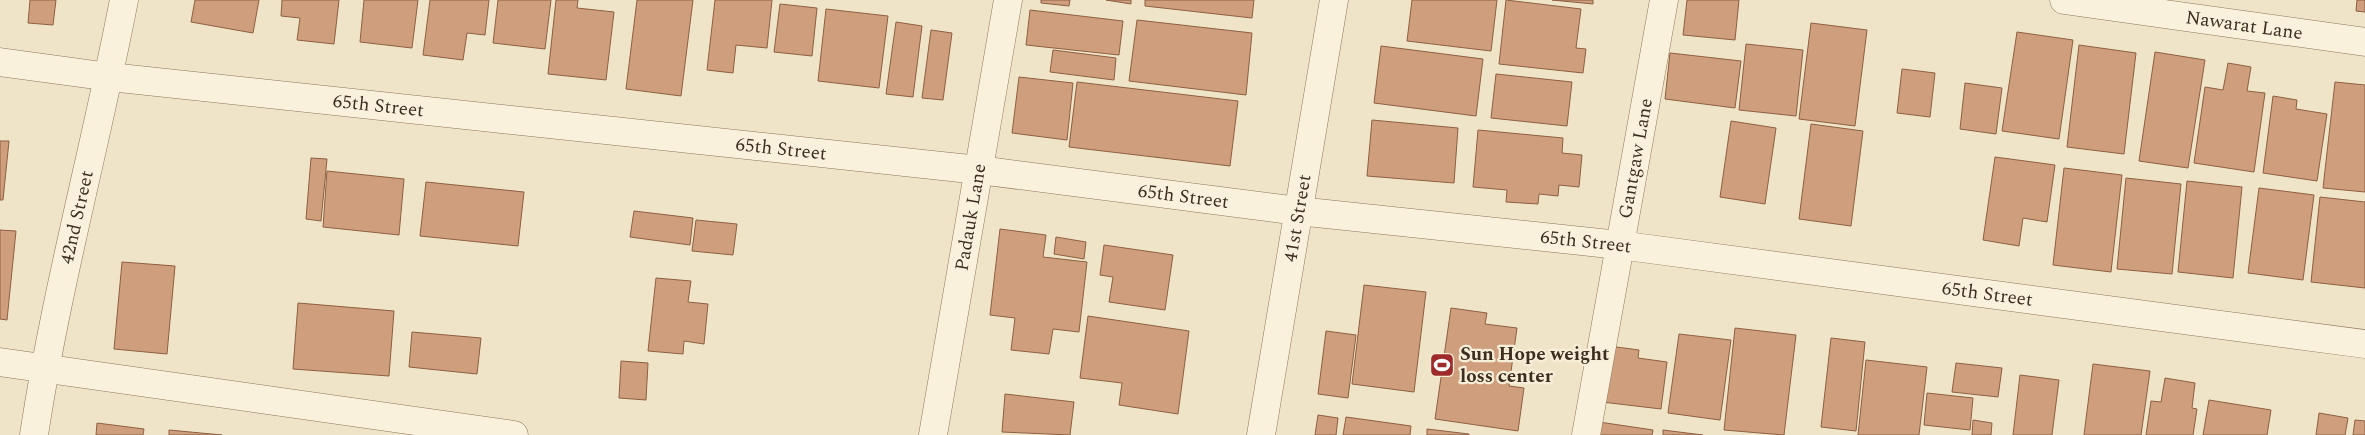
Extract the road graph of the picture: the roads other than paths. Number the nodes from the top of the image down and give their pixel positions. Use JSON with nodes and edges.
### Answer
{"nodes":[{"id":1,"x":124,"y":0,"type":"edge"},
{"id":2,"x":1008,"y":0,"type":"edge"},
{"id":3,"x":1334,"y":0,"type":"edge"},
{"id":4,"x":1664,"y":0,"type":"edge"},
{"id":5,"x":2064,"y":0,"type":"edge"},
{"id":6,"x":2365,"y":42,"type":"edge"},
{"id":7,"x":0,"y":62,"type":"edge"},
{"id":8,"x":110,"y":76,"type":"junction"},
{"id":9,"x":979,"y":170,"type":"junction"},
{"id":10,"x":1298,"y":211,"type":"junction"},
{"id":11,"x":1619,"y":245,"type":"junction"},
{"id":12,"x":2365,"y":344,"type":"edge"},
{"id":13,"x":0,"y":362,"type":"edge"},
{"id":14,"x":44,"y":368,"type":"junction"},
{"id":15,"x":34,"y":435,"type":"edge"},
{"id":16,"x":514,"y":435,"type":"edge"},
{"id":17,"x":933,"y":435,"type":"edge"},
{"id":18,"x":1261,"y":435,"type":"edge"},
{"id":19,"x":1586,"y":435,"type":"edge"}],
"edges":[{"from":1,"to":8,"type":"street","name":"42nd Street"},
{"from":2,"to":9,"type":"street","name":"Padauk Lane"},
{"from":3,"to":10,"type":"street","name":"41st Street"},
{"from":4,"to":11,"type":"street","name":"Gantgaw Lane"},
{"from":5,"to":6,"type":"street","name":"Nawarat Lane"},
{"from":7,"to":8,"type":"street","name":"65th Street"},
{"from":8,"to":9,"type":"street","name":"65th Street"},
{"from":8,"to":14,"type":"street","name":"42nd Street"},
{"from":9,"to":10,"type":"street","name":"65th Street"},
{"from":9,"to":17,"type":"street","name":"Padauk Lane"},
{"from":10,"to":11,"type":"street","name":"65th Street"},
{"from":10,"to":18,"type":"street","name":"41st Street"},
{"from":11,"to":12,"type":"street","name":"65th Street"},
{"from":11,"to":19,"type":"street","name":"Gantgaw Lane"},
{"from":13,"to":14,"type":"street"},
{"from":14,"to":15,"type":"street","name":"42nd Street"},
{"from":14,"to":16,"type":"street"}]}
